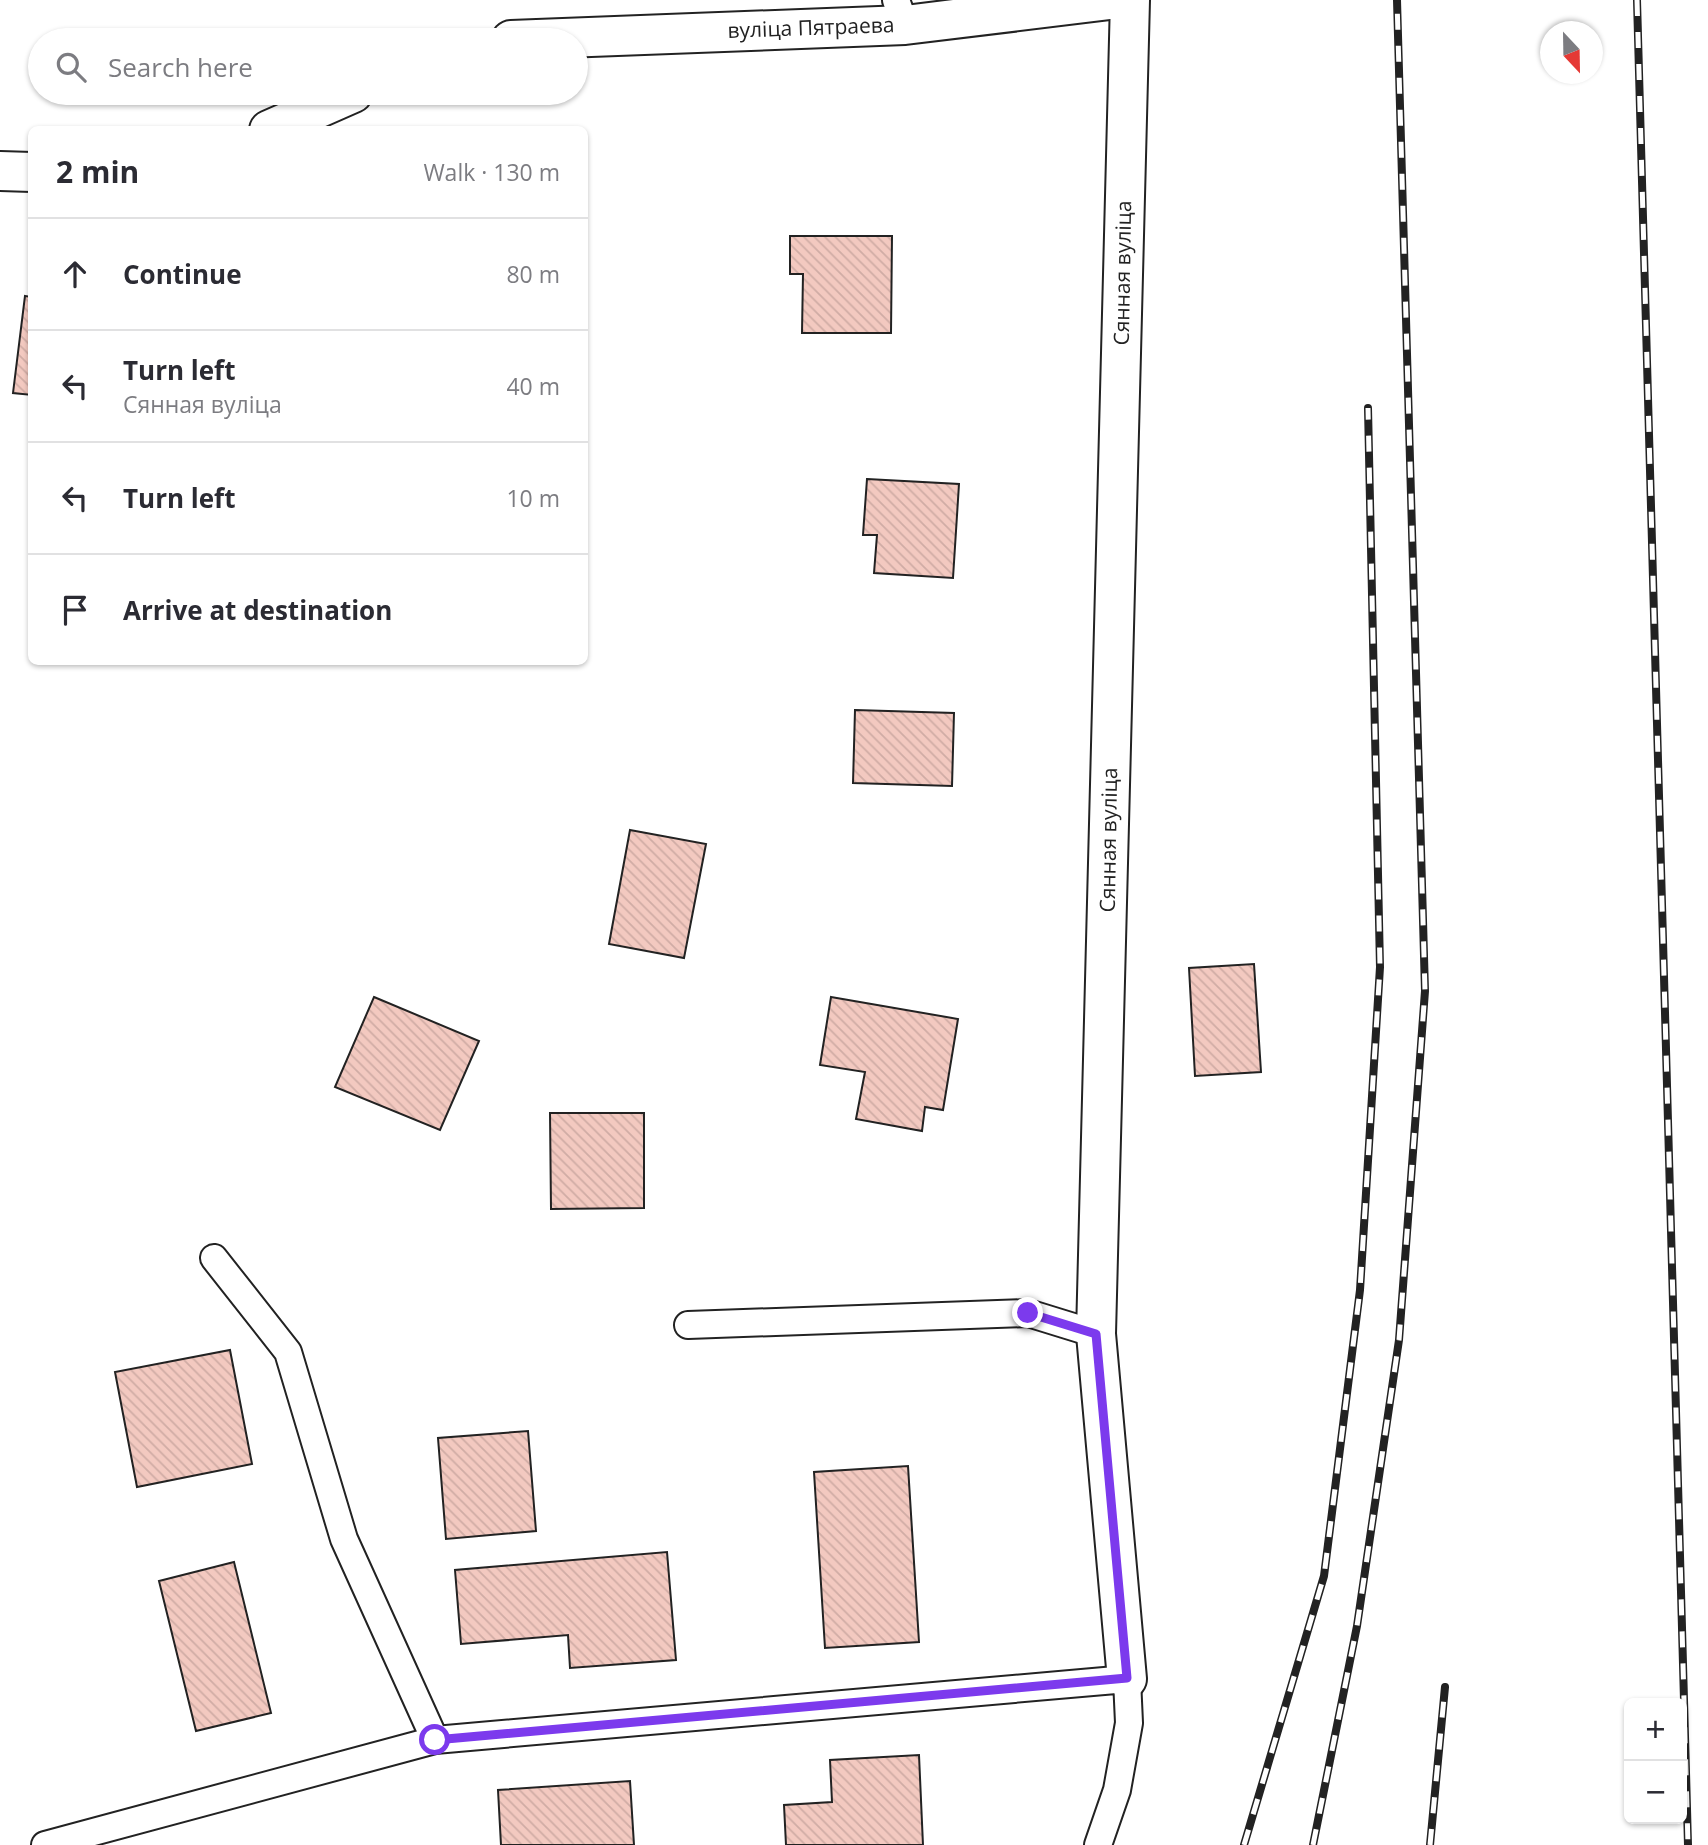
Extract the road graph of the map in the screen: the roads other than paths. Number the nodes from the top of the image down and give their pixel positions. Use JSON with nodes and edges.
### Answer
{"nodes":[{"id":1,"x":1110,"y":0,"type":"edge"},
{"id":2,"x":1130,"y":0,"type":"edge"},
{"id":3,"x":901,"y":12,"type":"edge"},
{"id":4,"x":588,"y":34,"type":"edge"},
{"id":5,"x":326,"y":105,"type":"edge"},
{"id":6,"x":278,"y":126,"type":"edge"},
{"id":7,"x":0,"y":171,"type":"edge"},
{"id":8,"x":28,"y":172,"type":"edge"},
{"id":9,"x":214,"y":1258,"type":"dead end"},
{"id":10,"x":688,"y":1325,"type":"dead end"},
{"id":11,"x":1096,"y":1334,"type":"junction"},
{"id":12,"x":1127,"y":1678,"type":"junction"},
{"id":13,"x":435,"y":1740,"type":"junction"},
{"id":14,"x":45,"y":1845,"type":"edge"},
{"id":15,"x":1098,"y":1845,"type":"edge"}],
"edges":[{"from":1,"to":3,"type":"street","name":"вуліца Пятраева"},
{"from":2,"to":11,"type":"street","name":"Сянная вуліца"},
{"from":3,"to":4,"type":"street","name":"вуліца Пятраева"},
{"from":5,"to":6,"type":"street"},
{"from":7,"to":8,"type":"street"},
{"from":9,"to":13,"type":"lane"},
{"from":10,"to":11,"type":"lane"},
{"from":11,"to":12,"type":"street","name":"Сянная вуліца"},
{"from":12,"to":13,"type":"lane"},
{"from":12,"to":15,"type":"lane"},
{"from":13,"to":14,"type":"lane"}]}
